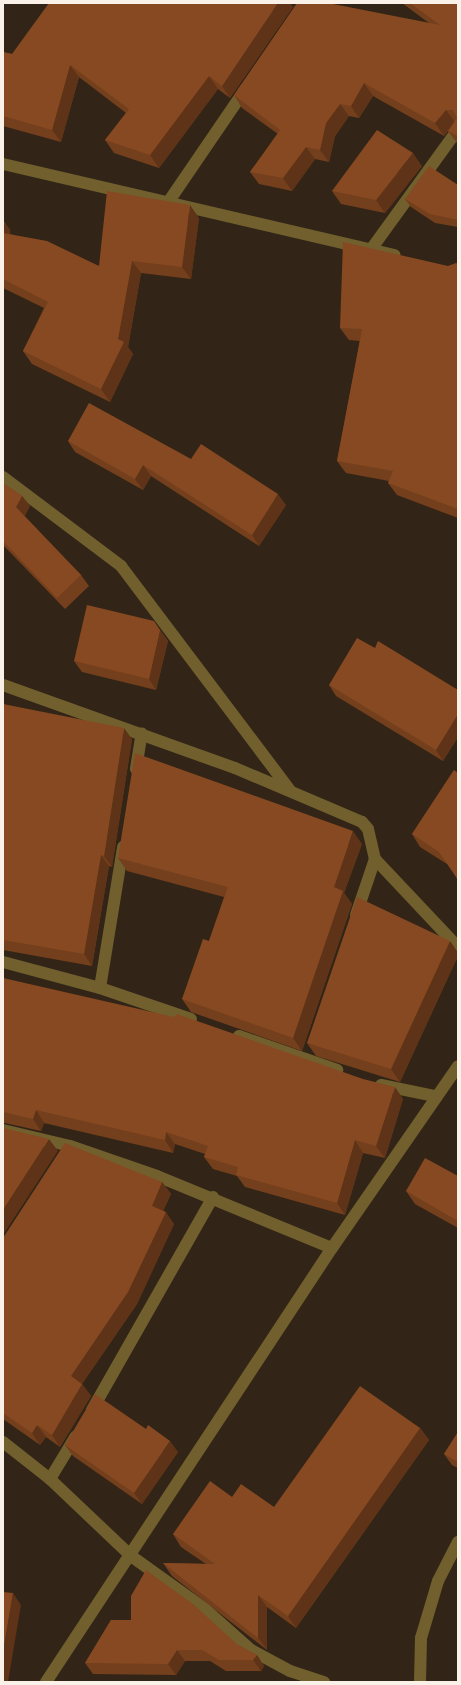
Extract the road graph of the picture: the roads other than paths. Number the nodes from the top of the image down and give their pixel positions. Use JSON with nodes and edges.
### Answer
{"nodes":[{"id":1,"x":255,"y":76,"type":"edge"},
{"id":2,"x":458,"y":129,"type":"edge"},
{"id":3,"x":3,"y":164,"type":"edge"},
{"id":4,"x":169,"y":201,"type":"junction"},
{"id":5,"x":372,"y":248,"type":"junction"},
{"id":6,"x":408,"y":258,"type":"edge"},
{"id":7,"x":3,"y":477,"type":"edge"},
{"id":8,"x":3,"y":685,"type":"edge"},
{"id":9,"x":142,"y":733,"type":"junction"},
{"id":10,"x":135,"y":779,"type":"edge"},
{"id":11,"x":289,"y":789,"type":"junction"},
{"id":12,"x":126,"y":833,"type":"edge"},
{"id":13,"x":375,"y":859,"type":"junction"},
{"id":14,"x":352,"y":926,"type":"edge"},
{"id":15,"x":458,"y":947,"type":"edge"},
{"id":16,"x":3,"y":962,"type":"edge"},
{"id":17,"x":100,"y":988,"type":"junction"},
{"id":18,"x":204,"y":1023,"type":"edge"},
{"id":19,"x":226,"y":1031,"type":"edge"},
{"id":20,"x":312,"y":1044,"type":"edge"},
{"id":21,"x":307,"y":1059,"type":"junction"},
{"id":22,"x":458,"y":1066,"type":"edge"},
{"id":23,"x":352,"y":1075,"type":"edge"},
{"id":24,"x":366,"y":1081,"type":"edge"},
{"id":25,"x":434,"y":1096,"type":"junction"},
{"id":26,"x":3,"y":1130,"type":"edge"},
{"id":27,"x":70,"y":1146,"type":"junction"},
{"id":28,"x":62,"y":1159,"type":"edge"},
{"id":29,"x":212,"y":1197,"type":"junction"},
{"id":30,"x":332,"y":1248,"type":"junction"},
{"id":31,"x":3,"y":1442,"type":"edge"},
{"id":32,"x":50,"y":1479,"type":"junction"},
{"id":33,"x":458,"y":1542,"type":"edge"},
{"id":34,"x":131,"y":1556,"type":"junction"},
{"id":35,"x":46,"y":1682,"type":"edge"},
{"id":36,"x":324,"y":1682,"type":"edge"},
{"id":37,"x":420,"y":1682,"type":"edge"}],
"edges":[{"from":1,"to":4,"type":"street"},
{"from":2,"to":5,"type":"street"},
{"from":3,"to":4,"type":"street"},
{"from":4,"to":5,"type":"street"},
{"from":5,"to":6,"type":"street"},
{"from":7,"to":11,"type":"street"},
{"from":8,"to":9,"type":"street"},
{"from":9,"to":10,"type":"street"},
{"from":9,"to":11,"type":"street"},
{"from":11,"to":13,"type":"street"},
{"from":12,"to":17,"type":"street"},
{"from":13,"to":14,"type":"street"},
{"from":13,"to":15,"type":"street"},
{"from":16,"to":17,"type":"street"},
{"from":17,"to":18,"type":"street"},
{"from":19,"to":21,"type":"street"},
{"from":20,"to":21,"type":"street"},
{"from":21,"to":23,"type":"street"},
{"from":22,"to":25,"type":"street"},
{"from":24,"to":25,"type":"street"},
{"from":25,"to":30,"type":"street"},
{"from":26,"to":27,"type":"street"},
{"from":27,"to":28,"type":"street"},
{"from":27,"to":29,"type":"street"},
{"from":29,"to":30,"type":"street"},
{"from":29,"to":32,"type":"street"},
{"from":30,"to":34,"type":"street"},
{"from":31,"to":32,"type":"street"},
{"from":32,"to":34,"type":"street"},
{"from":33,"to":37,"type":"street"},
{"from":34,"to":35,"type":"street"},
{"from":34,"to":36,"type":"street"}]}
